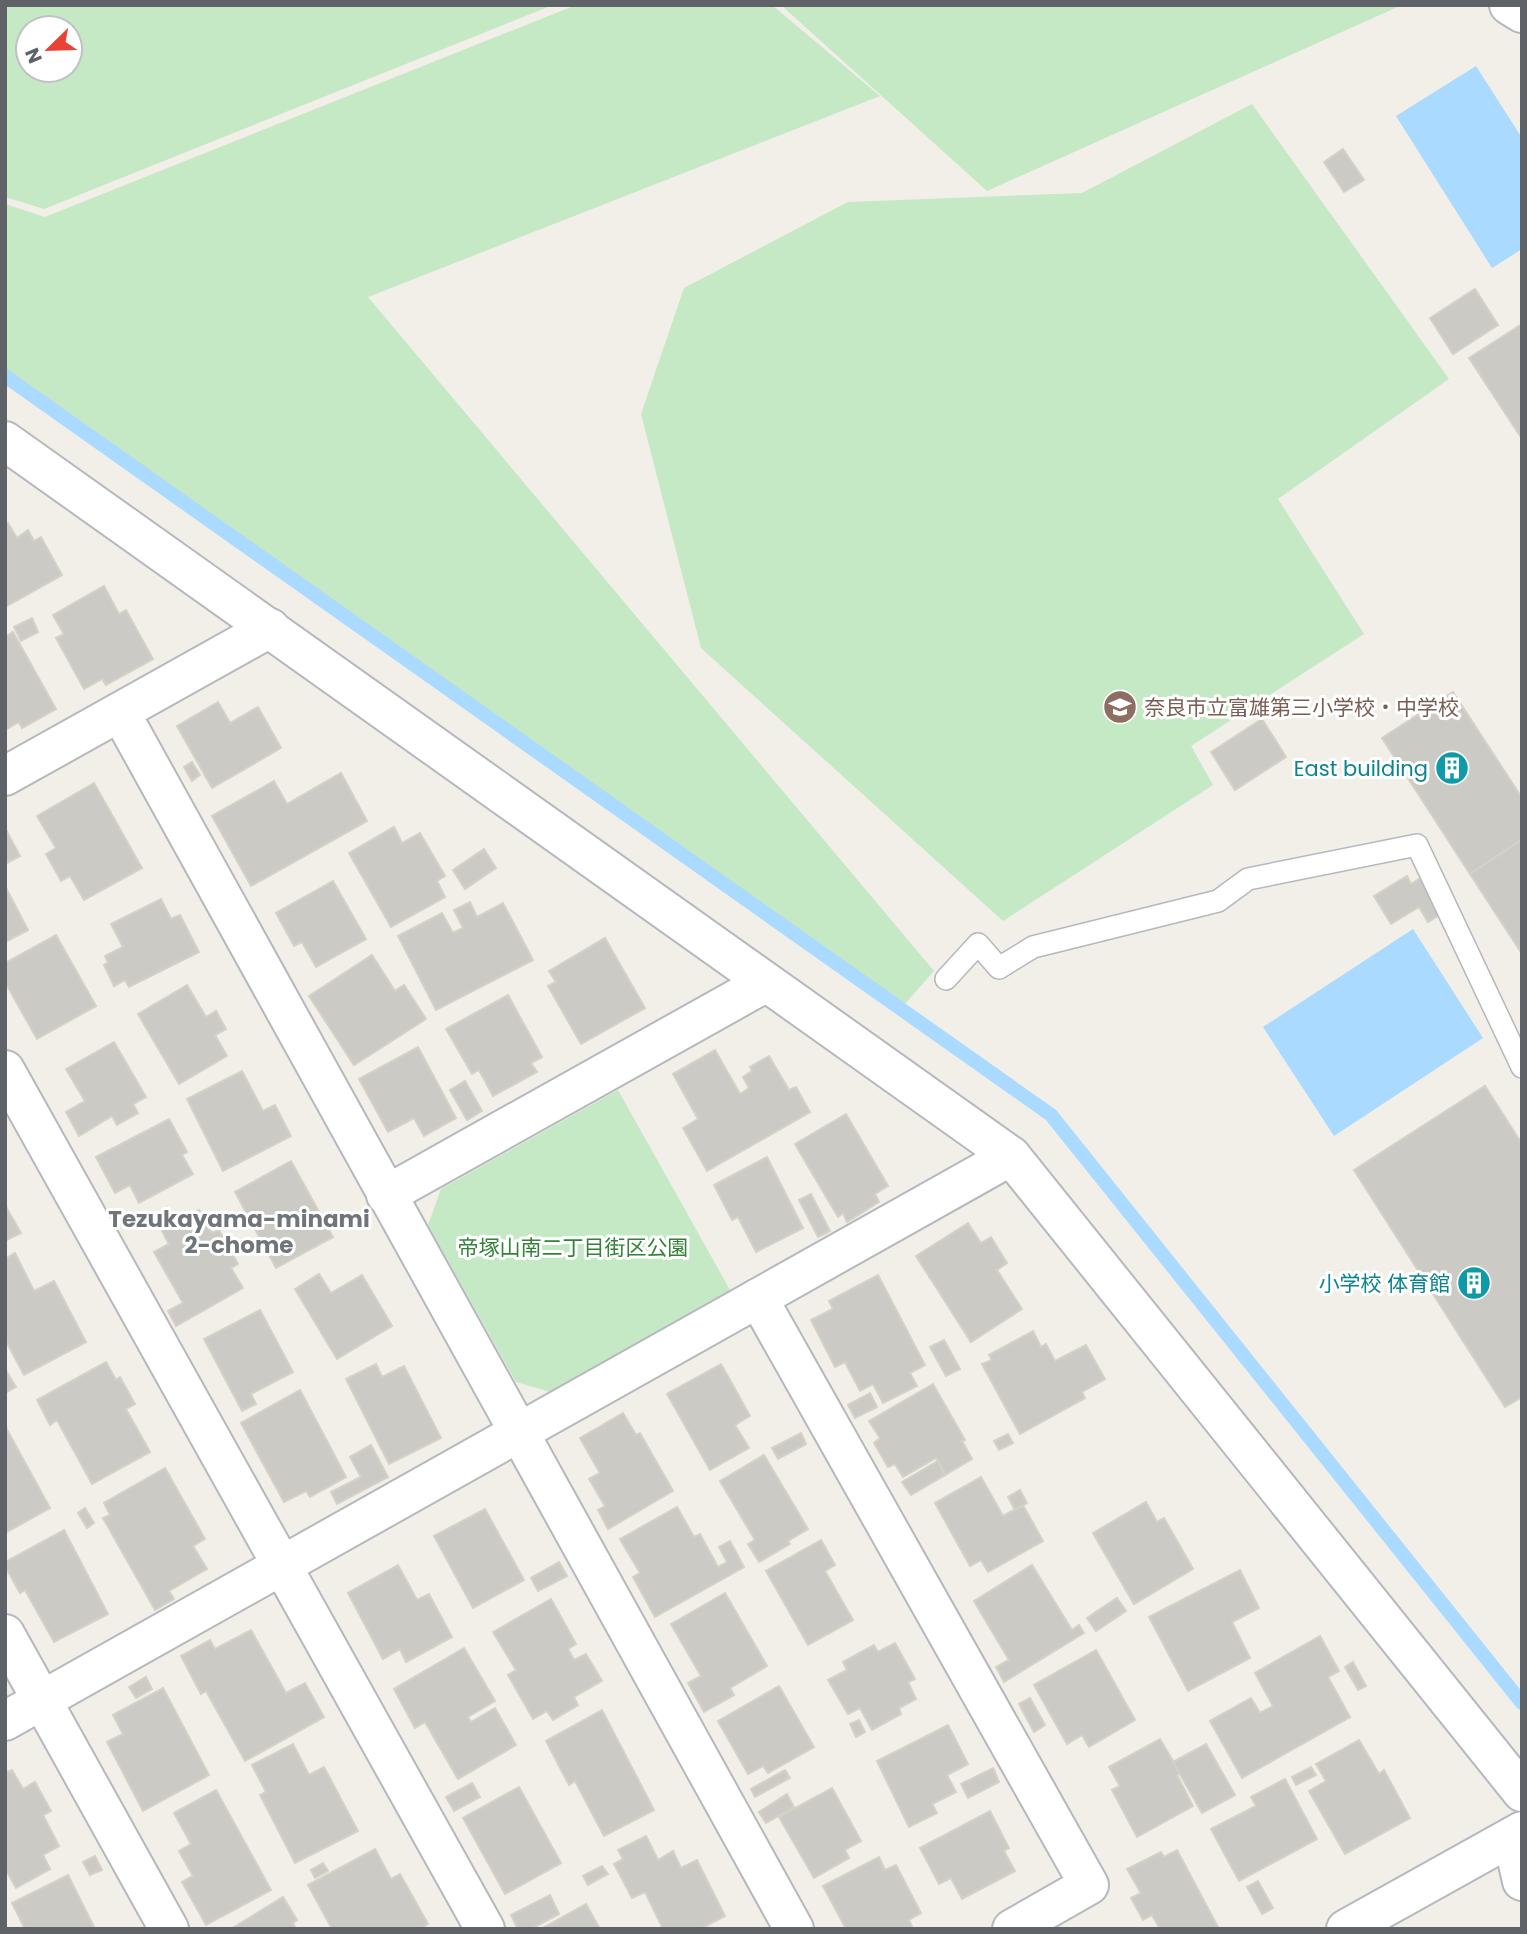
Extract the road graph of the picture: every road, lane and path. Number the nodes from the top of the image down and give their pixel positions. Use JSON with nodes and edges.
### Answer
{"nodes":[{"id":1,"x":1509,"y":5,"type":"edge"},
{"id":2,"x":1522,"y":13,"type":"edge"},
{"id":3,"x":11,"y":452,"type":"edge"},
{"id":4,"x":270,"y":628,"type":"junction"},
{"id":5,"x":120,"y":712,"type":"junction"},
{"id":6,"x":5,"y":776,"type":"edge"},
{"id":7,"x":946,"y":979,"type":"dead end"},
{"id":8,"x":765,"y":983,"type":"junction"},
{"id":9,"x":1522,"y":1067,"type":"edge"},
{"id":10,"x":5,"y":1070,"type":"edge"},
{"id":11,"x":1011,"y":1156,"type":"junction"},
{"id":12,"x":386,"y":1195,"type":"junction"},
{"id":13,"x":758,"y":1298,"type":"junction"},
{"id":14,"x":519,"y":1433,"type":"junction"},
{"id":15,"x":281,"y":1566,"type":"junction"},
{"id":16,"x":5,"y":1634,"type":"edge"},
{"id":17,"x":42,"y":1700,"type":"junction"},
{"id":18,"x":5,"y":1721,"type":"edge"},
{"id":19,"x":1522,"y":1793,"type":"edge"},
{"id":20,"x":1517,"y":1834,"type":"edge"},
{"id":21,"x":1522,"y":1881,"type":"edge"},
{"id":22,"x":169,"y":1929,"type":"edge"},
{"id":23,"x":485,"y":1929,"type":"edge"},
{"id":24,"x":794,"y":1929,"type":"edge"},
{"id":25,"x":1012,"y":1929,"type":"edge"},
{"id":26,"x":1346,"y":1929,"type":"edge"}],
"edges":[{"from":1,"to":2,"type":"street"},
{"from":3,"to":4,"type":"street"},
{"from":4,"to":5,"type":"street"},
{"from":4,"to":8,"type":"street"},
{"from":5,"to":6,"type":"street"},
{"from":5,"to":12,"type":"street"},
{"from":7,"to":9,"type":"lane"},
{"from":8,"to":11,"type":"street"},
{"from":8,"to":12,"type":"street"},
{"from":10,"to":15,"type":"street"},
{"from":11,"to":13,"type":"street"},
{"from":11,"to":19,"type":"street"},
{"from":12,"to":14,"type":"street"},
{"from":13,"to":14,"type":"street"},
{"from":13,"to":25,"type":"street"},
{"from":14,"to":15,"type":"street"},
{"from":14,"to":24,"type":"street"},
{"from":15,"to":17,"type":"street"},
{"from":15,"to":23,"type":"street"},
{"from":16,"to":17,"type":"street"},
{"from":17,"to":18,"type":"street"},
{"from":17,"to":22,"type":"street"},
{"from":20,"to":21,"type":"street"},
{"from":20,"to":26,"type":"street"}]}
